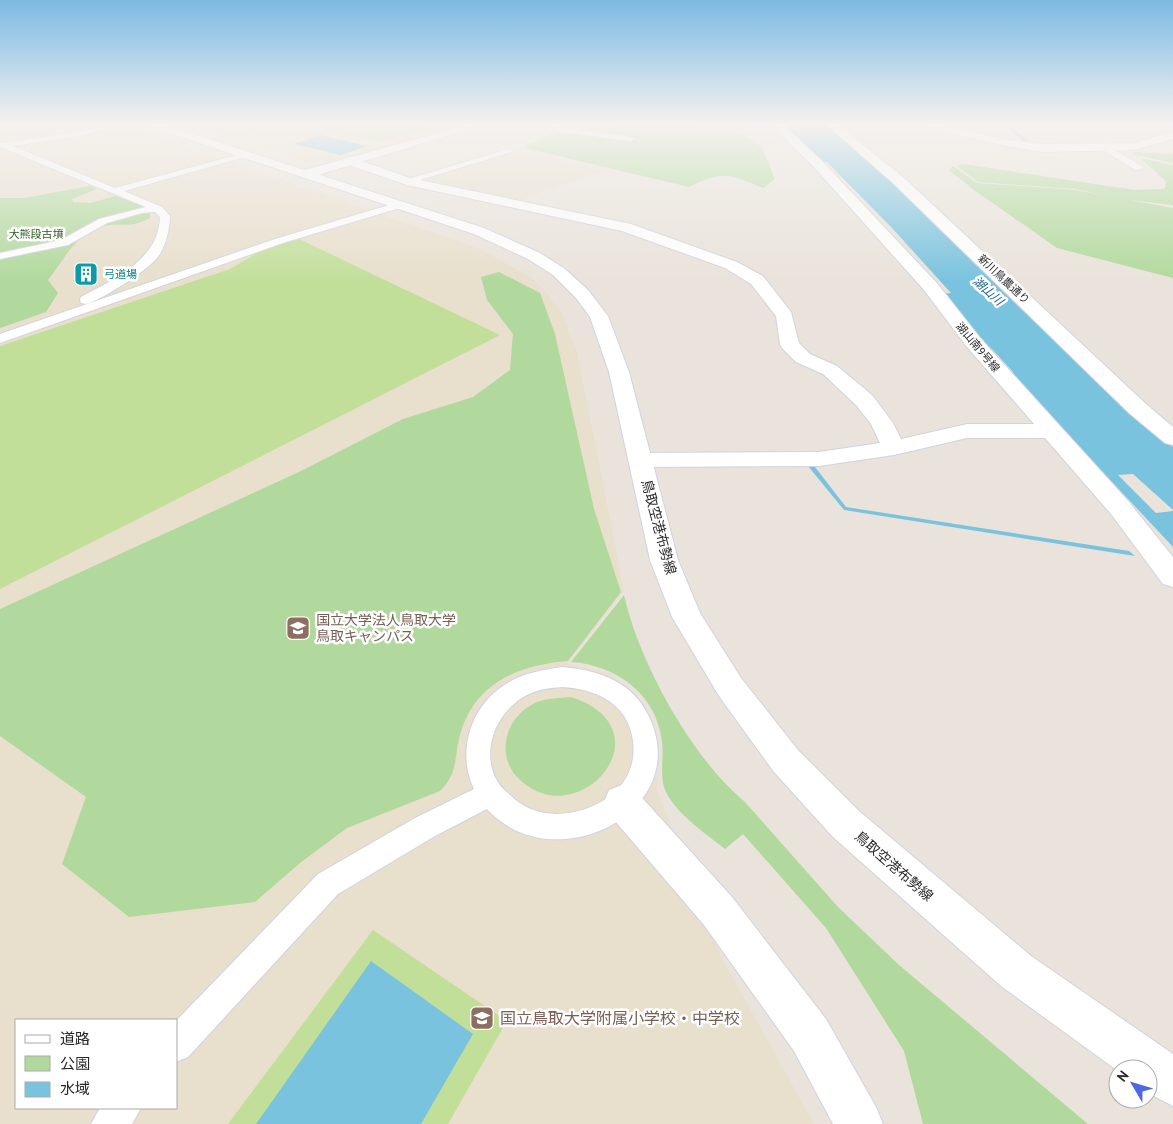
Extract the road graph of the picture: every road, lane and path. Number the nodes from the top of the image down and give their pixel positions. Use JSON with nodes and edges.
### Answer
{"nodes":[{"id":1,"x":79,"y":176,"type":"edge"},
{"id":2,"x":168,"y":176,"type":"edge"},
{"id":3,"x":319,"y":176,"type":"edge"},
{"id":4,"x":376,"y":176,"type":"edge"},
{"id":5,"x":446,"y":176,"type":"edge"},
{"id":6,"x":829,"y":176,"type":"edge"},
{"id":7,"x":894,"y":176,"type":"edge"},
{"id":8,"x":114,"y":191,"type":"junction"},
{"id":9,"x":403,"y":193,"type":"junction"},
{"id":10,"x":158,"y":209,"type":"junction"},
{"id":11,"x":0,"y":256,"type":"edge"},
{"id":12,"x":41,"y":325,"type":"junction"},
{"id":13,"x":0,"y":339,"type":"edge"},
{"id":14,"x":1052,"y":431,"type":"junction"},
{"id":15,"x":1173,"y":438,"type":"edge"},
{"id":16,"x":894,"y":448,"type":"junction"},
{"id":17,"x":642,"y":460,"type":"junction"},
{"id":18,"x":1173,"y":577,"type":"edge"},
{"id":19,"x":491,"y":794,"type":"junction"},
{"id":20,"x":622,"y":802,"type":"junction"},
{"id":21,"x":178,"y":1042,"type":"edge"},
{"id":22,"x":1173,"y":1082,"type":"edge"},
{"id":23,"x":122,"y":1109,"type":"edge"},
{"id":24,"x":110,"y":1124,"type":"edge"},
{"id":25,"x":859,"y":1124,"type":"edge"}],
"edges":[{"from":1,"to":8,"type":"lane"},
{"from":2,"to":8,"type":"lane"},
{"from":3,"to":9,"type":"street","name":"鳥取空港布勢線"},
{"from":4,"to":9,"type":"street"},
{"from":5,"to":9,"type":"lane"},
{"from":6,"to":14,"type":"street","name":"湖山南9号線"},
{"from":7,"to":15,"type":"street","name":"新川鳥農通り"},
{"from":8,"to":10,"type":"lane"},
{"from":9,"to":12,"type":"lane"},
{"from":9,"to":16,"type":"street"},
{"from":9,"to":17,"type":"street","name":"鳥取空港布勢線"},
{"from":10,"to":11,"type":"lane"},
{"from":10,"to":12,"type":"lane"},
{"from":12,"to":13,"type":"lane"},
{"from":14,"to":16,"type":"street"},
{"from":14,"to":18,"type":"street","name":"湖山南9号線"},
{"from":16,"to":17,"type":"street"},
{"from":17,"to":22,"type":"street","name":"鳥取空港布勢線"},
{"from":19,"to":20,"type":"lane"},
{"from":19,"to":20,"type":"lane"},
{"from":19,"to":21,"type":"lane"},
{"from":20,"to":25,"type":"street"},
{"from":23,"to":24,"type":"lane"}]}
